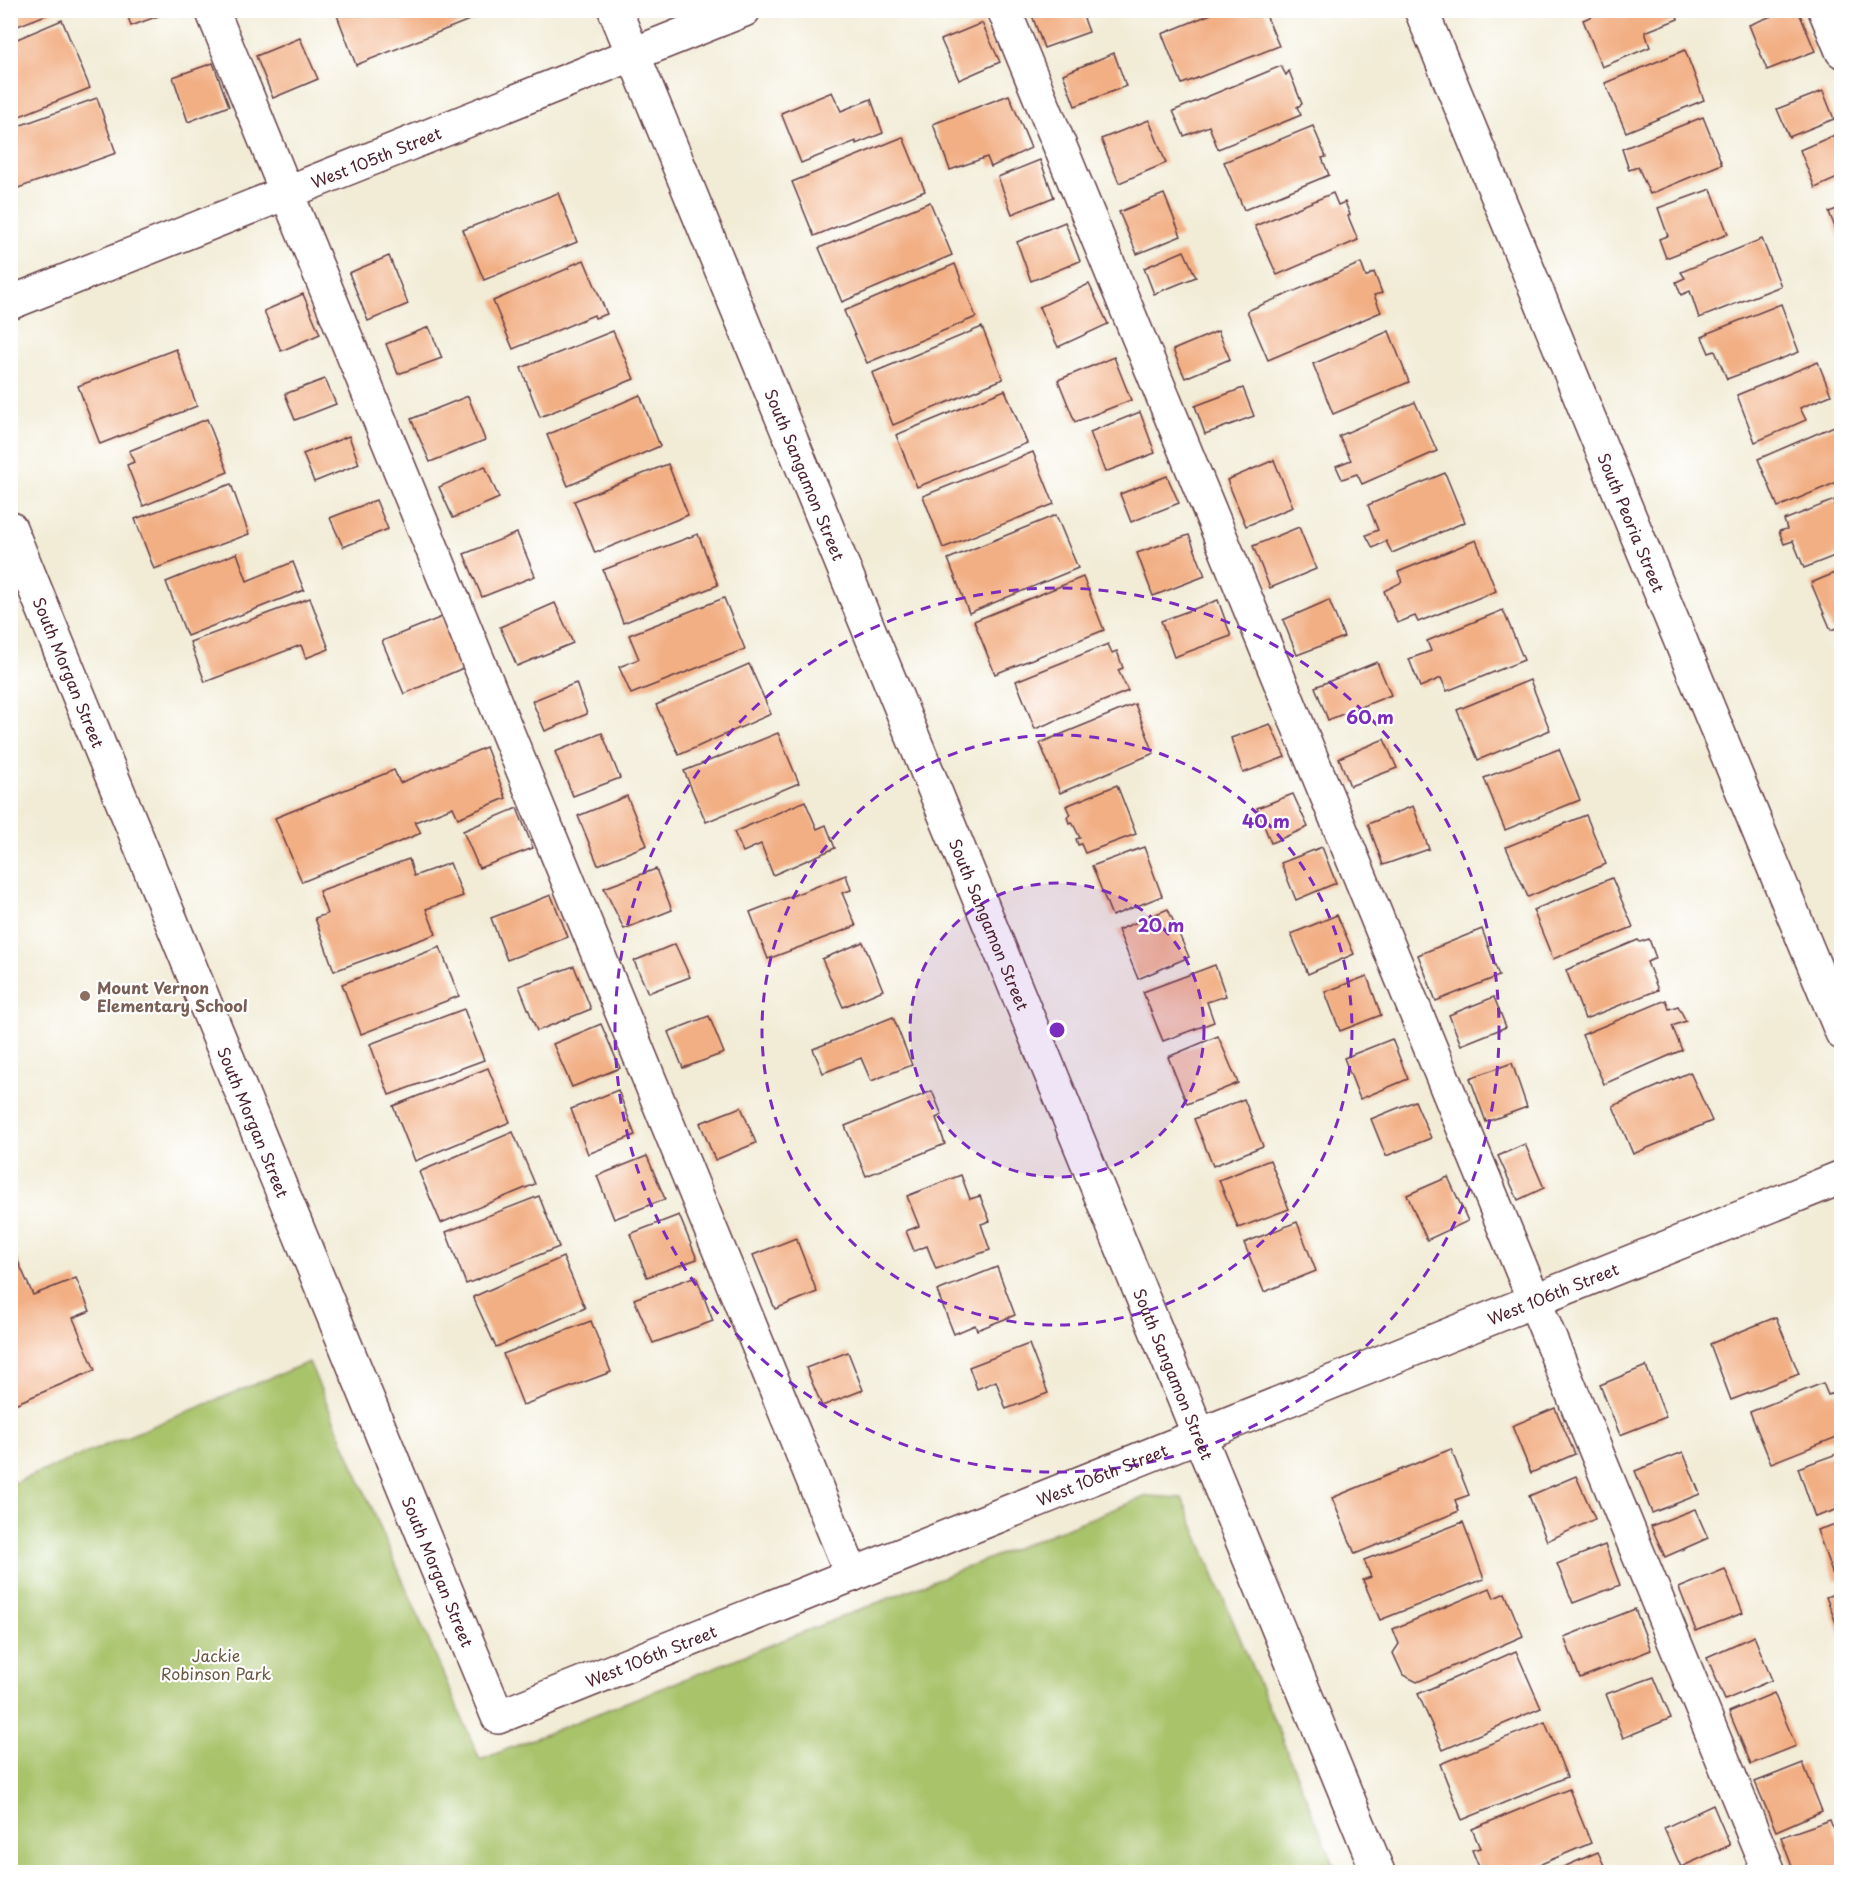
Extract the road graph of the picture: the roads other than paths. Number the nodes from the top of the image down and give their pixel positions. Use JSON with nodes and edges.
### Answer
{"nodes":[{"id":1,"x":212,"y":10,"type":"edge"},
{"id":2,"x":615,"y":10,"type":"edge"},
{"id":3,"x":744,"y":10,"type":"edge"},
{"id":4,"x":1004,"y":10,"type":"edge"},
{"id":5,"x":1421,"y":10,"type":"edge"},
{"id":6,"x":1825,"y":10,"type":"edge"},
{"id":7,"x":1842,"y":51,"type":"edge"},
{"id":8,"x":633,"y":55,"type":"junction"},
{"id":9,"x":286,"y":193,"type":"junction"},
{"id":10,"x":10,"y":303,"type":"edge"},
{"id":11,"x":10,"y":528,"type":"edge"},
{"id":12,"x":1842,"y":1033,"type":"edge"},
{"id":13,"x":1842,"y":1177,"type":"edge"},
{"id":14,"x":1534,"y":1300,"type":"junction"},
{"id":15,"x":1199,"y":1435,"type":"junction"},
{"id":16,"x":852,"y":1575,"type":"junction"},
{"id":17,"x":498,"y":1717,"type":"joint"},
{"id":18,"x":1378,"y":1872,"type":"edge"},
{"id":19,"x":1769,"y":1872,"type":"edge"}],
"edges":[{"from":1,"to":9,"type":"street"},
{"from":2,"to":8,"type":"street","name":"South Sangamon Street"},
{"from":3,"to":8,"type":"street","name":"West 105th Street"},
{"from":4,"to":14,"type":"street"},
{"from":5,"to":12,"type":"street","name":"South Peoria Street"},
{"from":6,"to":7,"type":"street"},
{"from":8,"to":9,"type":"street","name":"West 105th Street"},
{"from":8,"to":15,"type":"street","name":"South Sangamon Street"},
{"from":9,"to":10,"type":"street","name":"West 105th Street"},
{"from":9,"to":16,"type":"street"},
{"from":11,"to":17,"type":"street","name":"South Morgan Street"},
{"from":13,"to":14,"type":"street","name":"West 106th Street"},
{"from":14,"to":15,"type":"street","name":"West 106th Street"},
{"from":14,"to":19,"type":"street"},
{"from":15,"to":16,"type":"street","name":"West 106th Street"},
{"from":15,"to":18,"type":"street","name":"South Sangamon Street"},
{"from":16,"to":17,"type":"street","name":"West 106th Street"}]}
